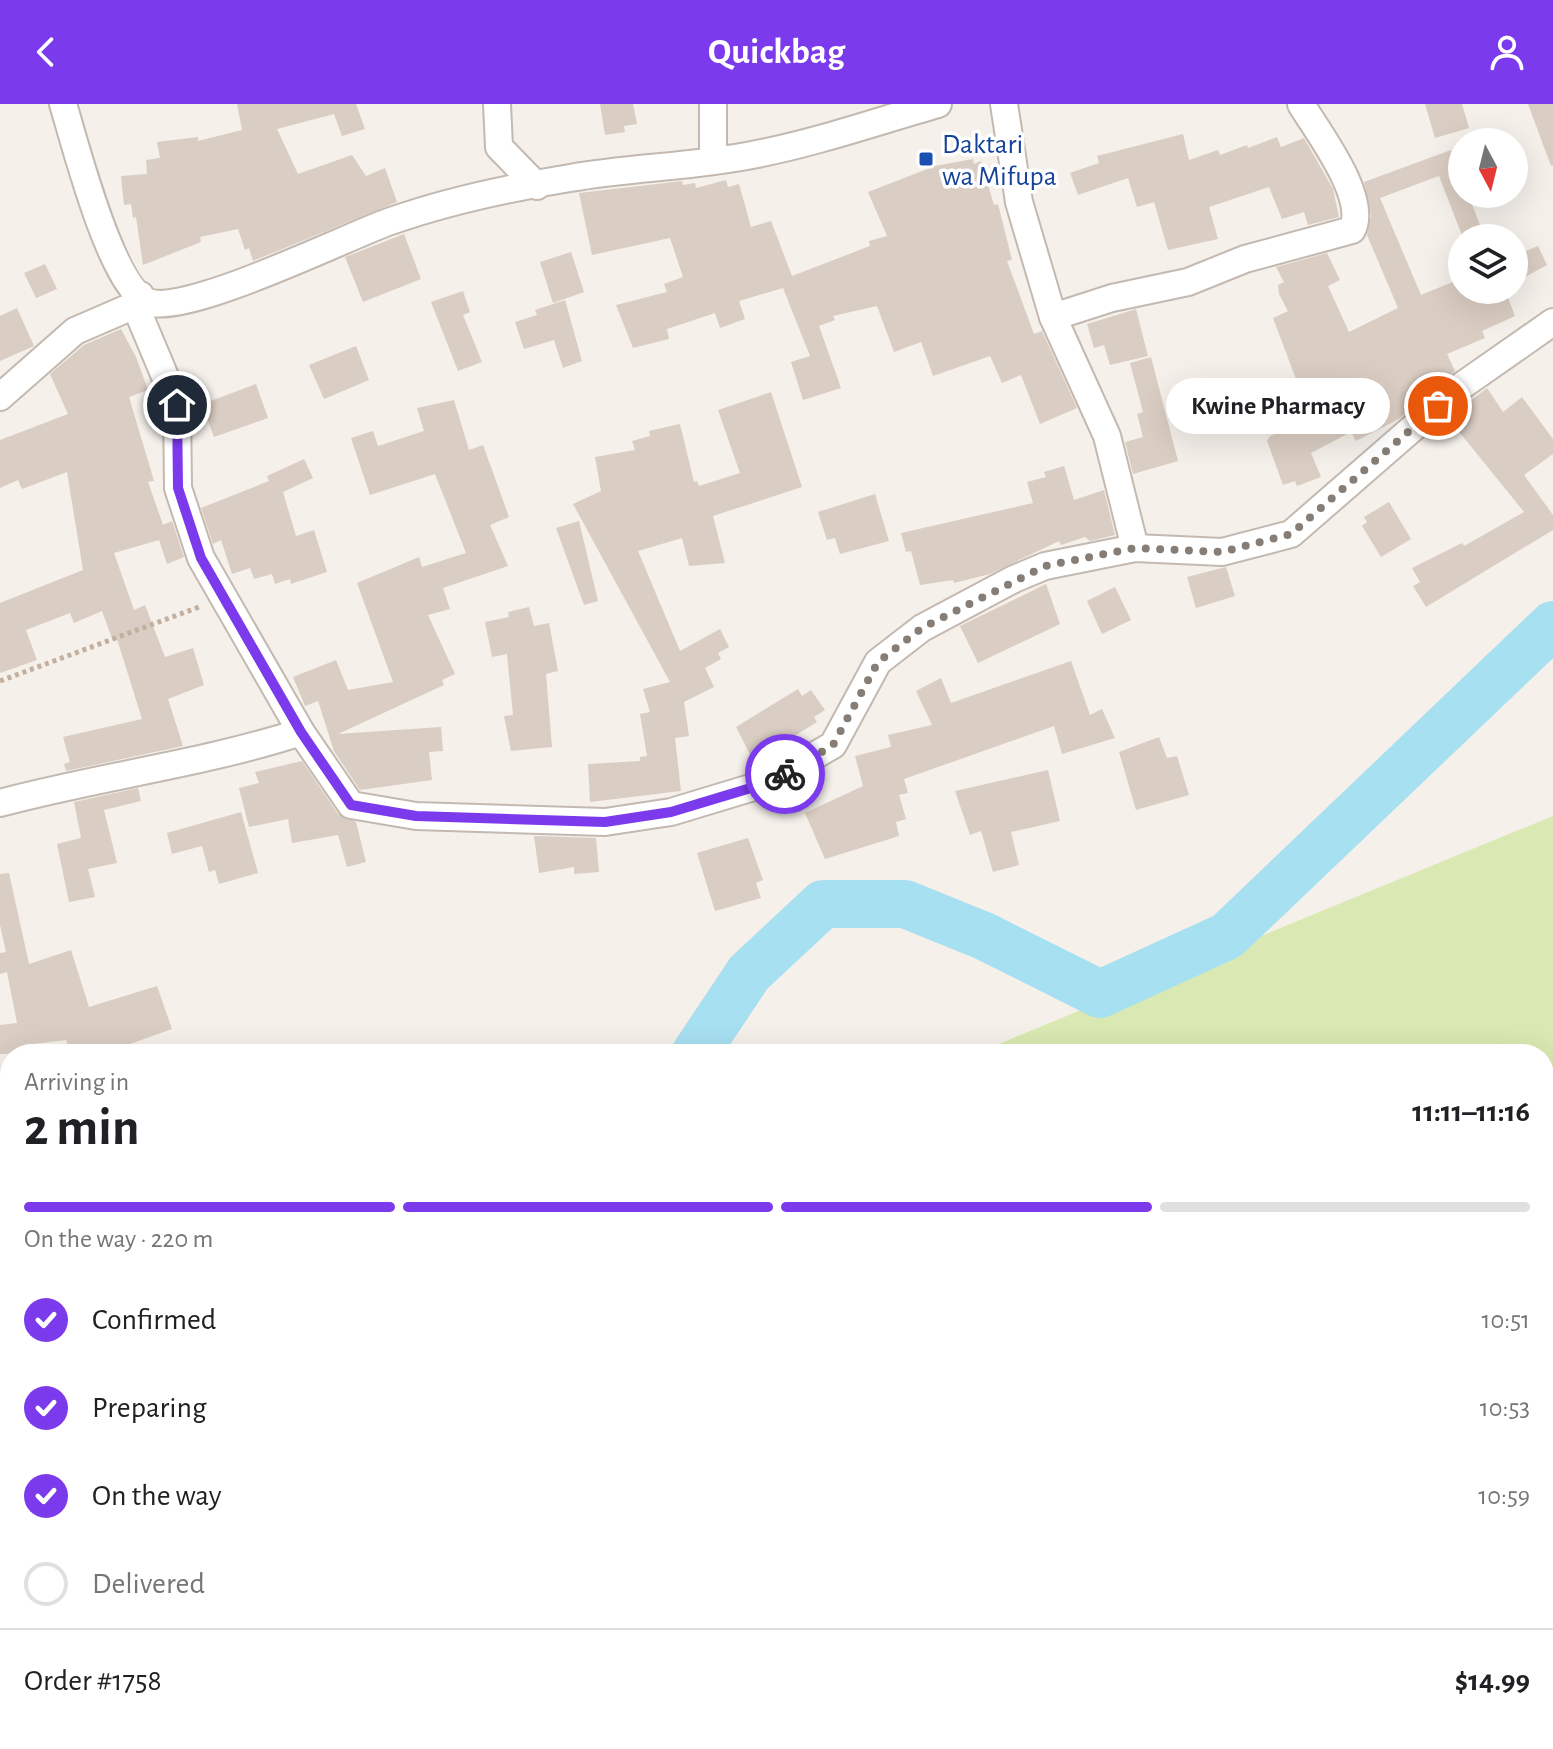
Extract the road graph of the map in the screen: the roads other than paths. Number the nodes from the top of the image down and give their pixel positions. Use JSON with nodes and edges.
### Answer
{"nodes":[{"id":1,"x":63,"y":104,"type":"edge"},
{"id":2,"x":497,"y":104,"type":"edge"},
{"id":3,"x":713,"y":104,"type":"edge"},
{"id":4,"x":938,"y":104,"type":"edge"},
{"id":5,"x":1004,"y":104,"type":"edge"},
{"id":6,"x":1301,"y":104,"type":"edge"},
{"id":7,"x":713,"y":161,"type":"junction"},
{"id":8,"x":537,"y":186,"type":"junction"},
{"id":9,"x":138,"y":300,"type":"junction"},
{"id":10,"x":1053,"y":317,"type":"junction"},
{"id":11,"x":1553,"y":322,"type":"edge"},
{"id":12,"x":0,"y":397,"type":"edge"},
{"id":13,"x":1135,"y":548,"type":"junction"},
{"id":14,"x":301,"y":732,"type":"junction"},
{"id":15,"x":0,"y":803,"type":"edge"}],
"edges":[{"from":1,"to":9,"type":"street"},
{"from":2,"to":8,"type":"street"},
{"from":3,"to":7,"type":"street"},
{"from":4,"to":7,"type":"street"},
{"from":5,"to":10,"type":"street"},
{"from":6,"to":10,"type":"street"},
{"from":7,"to":8,"type":"street"},
{"from":8,"to":9,"type":"street"},
{"from":9,"to":12,"type":"street"},
{"from":9,"to":14,"type":"street"},
{"from":10,"to":13,"type":"street"},
{"from":11,"to":13,"type":"street"},
{"from":13,"to":14,"type":"street"},
{"from":14,"to":15,"type":"street"}]}
